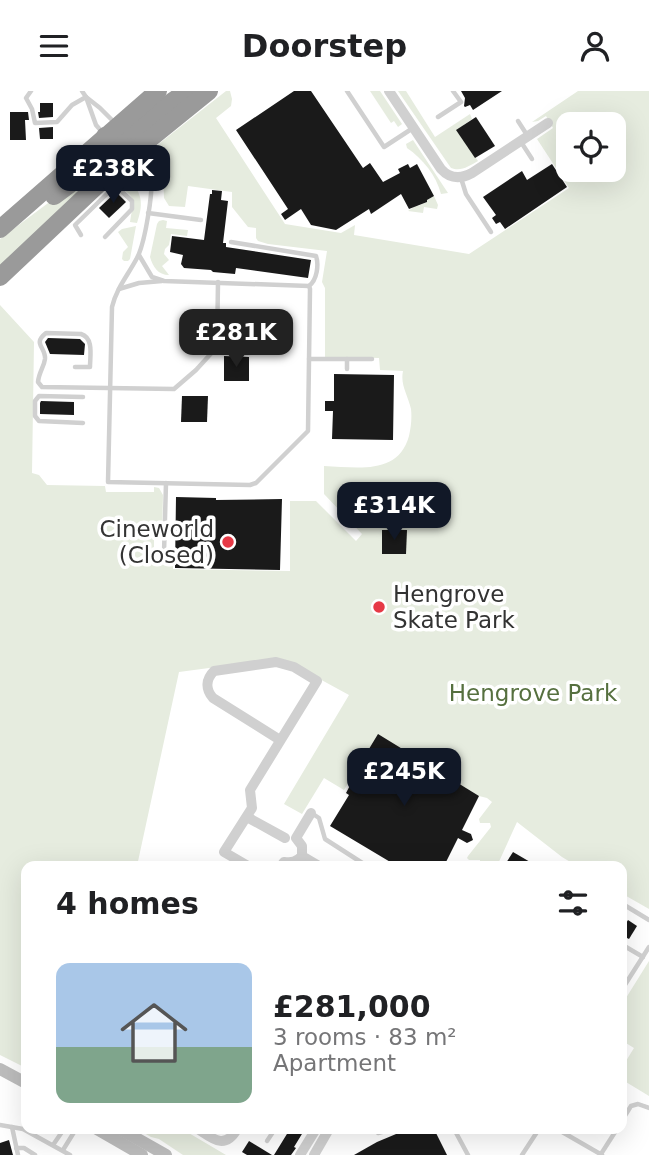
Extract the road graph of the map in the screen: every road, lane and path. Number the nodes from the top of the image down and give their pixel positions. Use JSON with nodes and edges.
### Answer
{"nodes":[{"id":1,"x":31,"y":91,"type":"edge"},
{"id":2,"x":159,"y":91,"type":"edge"},
{"id":3,"x":191,"y":91,"type":"edge"},
{"id":4,"x":209,"y":91,"type":"edge"},
{"id":5,"x":346,"y":91,"type":"edge"},
{"id":6,"x":389,"y":91,"type":"edge"},
{"id":7,"x":453,"y":91,"type":"edge"},
{"id":8,"x":84,"y":94,"type":"edge"},
{"id":9,"x":438,"y":117,"type":"dead end"},
{"id":10,"x":518,"y":121,"type":"dead end"},
{"id":11,"x":548,"y":123,"type":"dead end"},
{"id":12,"x":414,"y":128,"type":"junction"},
{"id":13,"x":524,"y":139,"type":"junction"},
{"id":14,"x":121,"y":142,"type":"junction"},
{"id":15,"x":532,"y":159,"type":"dead end"},
{"id":16,"x":461,"y":177,"type":"junction"},
{"id":17,"x":151,"y":185,"type":"junction"},
{"id":18,"x":148,"y":213,"type":"junction"},
{"id":19,"x":201,"y":220,"type":"dead end"},
{"id":20,"x":0,"y":229,"type":"edge"},
{"id":21,"x":491,"y":232,"type":"dead end"},
{"id":22,"x":81,"y":235,"type":"dead end"},
{"id":23,"x":105,"y":237,"type":"dead end"},
{"id":24,"x":231,"y":241,"type":"dead end"},
{"id":25,"x":139,"y":255,"type":"junction"},
{"id":26,"x":0,"y":277,"type":"edge"},
{"id":27,"x":164,"y":281,"type":"junction"},
{"id":28,"x":218,"y":282,"type":"junction"},
{"id":29,"x":309,"y":286,"type":"junction"},
{"id":30,"x":118,"y":289,"type":"junction"},
{"id":31,"x":309,"y":359,"type":"junction"},
{"id":32,"x":347,"y":359,"type":"junction"},
{"id":33,"x":372,"y":359,"type":"dead end"},
{"id":34,"x":75,"y":367,"type":"dead end"},
{"id":35,"x":347,"y":369,"type":"dead end"},
{"id":36,"x":110,"y":388,"type":"junction"},
{"id":37,"x":83,"y":397,"type":"dead end"},
{"id":38,"x":83,"y":422,"type":"dead end"},
{"id":39,"x":166,"y":483,"type":"junction"},
{"id":40,"x":164,"y":553,"type":"dead end"},
{"id":41,"x":280,"y":740,"type":"junction"},
{"id":42,"x":311,"y":813,"type":"joint"},
{"id":43,"x":247,"y":817,"type":"junction"},
{"id":44,"x":285,"y":838,"type":"dead end"},
{"id":45,"x":302,"y":856,"type":"junction"},
{"id":46,"x":239,"y":861,"type":"edge"},
{"id":47,"x":297,"y":861,"type":"edge"},
{"id":48,"x":310,"y":861,"type":"edge"},
{"id":49,"x":359,"y":861,"type":"edge"},
{"id":50,"x":627,"y":907,"type":"edge"},
{"id":51,"x":649,"y":920,"type":"edge"},
{"id":52,"x":649,"y":947,"type":"edge"},
{"id":53,"x":627,"y":948,"type":"edge"},
{"id":54,"x":643,"y":957,"type":"junction"},
{"id":55,"x":627,"y":982,"type":"edge"},
{"id":56,"x":0,"y":1069,"type":"edge"},
{"id":57,"x":21,"y":1080,"type":"edge"},
{"id":58,"x":649,"y":1108,"type":"edge"},
{"id":59,"x":627,"y":1112,"type":"edge"},
{"id":60,"x":0,"y":1125,"type":"edge"},
{"id":61,"x":12,"y":1126,"type":"junction"},
{"id":62,"x":21,"y":1128,"type":"edge"},
{"id":63,"x":32,"y":1134,"type":"edge"},
{"id":64,"x":61,"y":1134,"type":"edge"},
{"id":65,"x":73,"y":1134,"type":"edge"},
{"id":66,"x":106,"y":1134,"type":"edge"},
{"id":67,"x":129,"y":1134,"type":"edge"},
{"id":68,"x":206,"y":1134,"type":"edge"},
{"id":69,"x":234,"y":1134,"type":"edge"},
{"id":70,"x":272,"y":1134,"type":"edge"},
{"id":71,"x":313,"y":1134,"type":"edge"},
{"id":72,"x":326,"y":1134,"type":"edge"},
{"id":73,"x":457,"y":1134,"type":"edge"},
{"id":74,"x":536,"y":1134,"type":"edge"},
{"id":75,"x":565,"y":1134,"type":"edge"},
{"id":76,"x":614,"y":1134,"type":"edge"},
{"id":77,"x":267,"y":1141,"type":"dead end"},
{"id":78,"x":53,"y":1145,"type":"junction"},
{"id":79,"x":16,"y":1148,"type":"junction"},
{"id":80,"x":63,"y":1150,"type":"junction"},
{"id":81,"x":18,"y":1155,"type":"edge"},
{"id":82,"x":35,"y":1155,"type":"edge"},
{"id":83,"x":70,"y":1155,"type":"edge"},
{"id":84,"x":142,"y":1155,"type":"edge"},
{"id":85,"x":166,"y":1155,"type":"edge"},
{"id":86,"x":300,"y":1155,"type":"edge"},
{"id":87,"x":314,"y":1155,"type":"edge"},
{"id":88,"x":468,"y":1155,"type":"edge"},
{"id":89,"x":522,"y":1155,"type":"edge"},
{"id":90,"x":601,"y":1155,"type":"edge"}],
"edges":[{"from":1,"to":8,"type":"lane"},
{"from":2,"to":14,"type":"highway"},
{"from":3,"to":14,"type":"highway"},
{"from":4,"to":14,"type":"highway"},
{"from":5,"to":12,"type":"lane"},
{"from":6,"to":12,"type":"street"},
{"from":7,"to":9,"type":"lane"},
{"from":8,"to":14,"type":"lane"},
{"from":8,"to":14,"type":"lane"},
{"from":10,"to":13,"type":"lane"},
{"from":11,"to":13,"type":"street"},
{"from":12,"to":16,"type":"street"},
{"from":13,"to":15,"type":"lane"},
{"from":13,"to":16,"type":"street"},
{"from":14,"to":17,"type":"lane"},
{"from":14,"to":17,"type":"lane"},
{"from":14,"to":20,"type":"highway"},
{"from":14,"to":26,"type":"highway"},
{"from":16,"to":21,"type":"lane"},
{"from":17,"to":18,"type":"lane"},
{"from":18,"to":19,"type":"lane"},
{"from":18,"to":25,"type":"lane"},
{"from":22,"to":23,"type":"lane"},
{"from":24,"to":29,"type":"lane"},
{"from":25,"to":27,"type":"lane"},
{"from":25,"to":30,"type":"lane"},
{"from":27,"to":28,"type":"lane"},
{"from":27,"to":30,"type":"lane"},
{"from":28,"to":29,"type":"lane"},
{"from":28,"to":36,"type":"lane"},
{"from":29,"to":31,"type":"lane"},
{"from":30,"to":36,"type":"lane"},
{"from":31,"to":32,"type":"lane"},
{"from":31,"to":39,"type":"lane"},
{"from":32,"to":33,"type":"lane"},
{"from":32,"to":35,"type":"lane"},
{"from":34,"to":36,"type":"lane"},
{"from":36,"to":39,"type":"lane"},
{"from":37,"to":38,"type":"lane"},
{"from":39,"to":40,"type":"lane"},
{"from":41,"to":41,"type":"street"},
{"from":41,"to":43,"type":"street"},
{"from":42,"to":45,"type":"street"},
{"from":42,"to":49,"type":"lane"},
{"from":43,"to":44,"type":"street"},
{"from":43,"to":46,"type":"street"},
{"from":45,"to":47,"type":"street"},
{"from":45,"to":48,"type":"street"},
{"from":50,"to":51,"type":"lane"},
{"from":52,"to":54,"type":"lane"},
{"from":53,"to":54,"type":"lane"},
{"from":54,"to":55,"type":"lane"},
{"from":56,"to":57,"type":"street"},
{"from":58,"to":59,"type":"lane"},
{"from":60,"to":61,"type":"lane"},
{"from":61,"to":62,"type":"lane"},
{"from":61,"to":79,"type":"lane"},
{"from":63,"to":78,"type":"lane"},
{"from":64,"to":78,"type":"lane"},
{"from":65,"to":80,"type":"lane"},
{"from":66,"to":84,"type":"street"},
{"from":67,"to":85,"type":"street"},
{"from":68,"to":69,"type":"street"},
{"from":70,"to":77,"type":"lane"},
{"from":71,"to":86,"type":"street"},
{"from":72,"to":87,"type":"street"},
{"from":73,"to":88,"type":"lane"},
{"from":74,"to":89,"type":"lane"},
{"from":75,"to":90,"type":"lane"},
{"from":76,"to":90,"type":"lane"},
{"from":78,"to":80,"type":"lane"},
{"from":79,"to":81,"type":"lane"},
{"from":79,"to":82,"type":"lane"},
{"from":80,"to":83,"type":"lane"}]}
